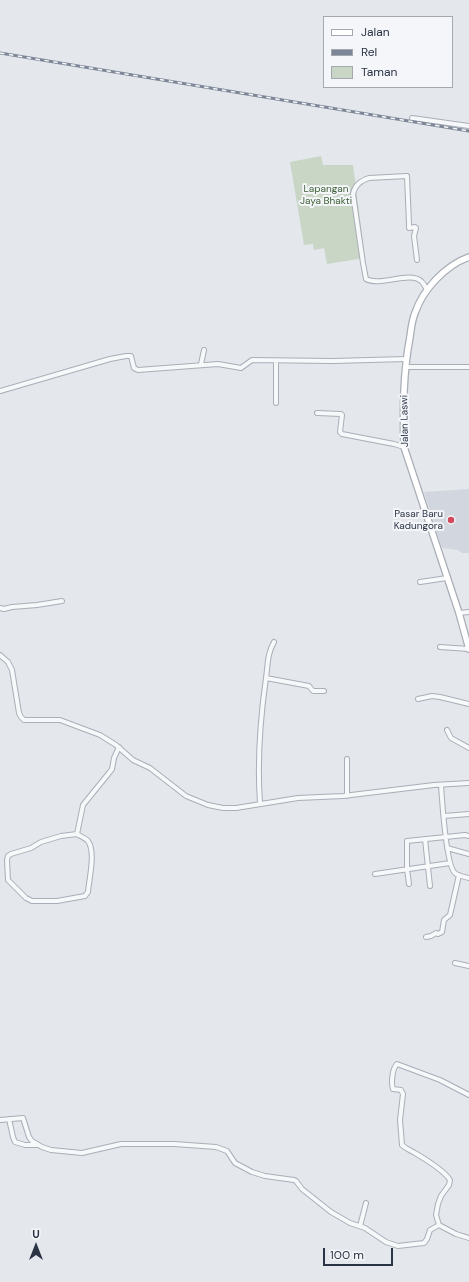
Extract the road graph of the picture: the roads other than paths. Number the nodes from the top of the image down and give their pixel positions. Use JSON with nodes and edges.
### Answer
{"nodes":[{"id":1,"x":412,"y":118,"type":"dead end"},
{"id":2,"x":469,"y":126,"type":"edge"},
{"id":3,"x":469,"y":257,"type":"edge"},
{"id":4,"x":417,"y":260,"type":"dead end"},
{"id":5,"x":427,"y":290,"type":"junction"},
{"id":6,"x":204,"y":350,"type":"dead end"},
{"id":7,"x":406,"y":359,"type":"junction"},
{"id":8,"x":276,"y":361,"type":"junction"},
{"id":9,"x":201,"y":364,"type":"junction"},
{"id":10,"x":405,"y":367,"type":"junction"},
{"id":11,"x":469,"y":367,"type":"edge"},
{"id":12,"x":0,"y":391,"type":"edge"},
{"id":13,"x":276,"y":403,"type":"dead end"},
{"id":14,"x":317,"y":413,"type":"dead end"},
{"id":15,"x":404,"y":447,"type":"junction"},
{"id":16,"x":447,"y":578,"type":"junction"},
{"id":17,"x":420,"y":582,"type":"dead end"},
{"id":18,"x":62,"y":601,"type":"dead end"},
{"id":19,"x":0,"y":608,"type":"edge"},
{"id":20,"x":469,"y":612,"type":"edge"},
{"id":21,"x":459,"y":614,"type":"junction"},
{"id":22,"x":274,"y":642,"type":"dead end"},
{"id":23,"x":440,"y":647,"type":"dead end"},
{"id":24,"x":469,"y":649,"type":"edge"},
{"id":25,"x":0,"y":655,"type":"edge"},
{"id":26,"x":266,"y":678,"type":"junction"},
{"id":27,"x":324,"y":691,"type":"dead end"},
{"id":28,"x":418,"y":699,"type":"dead end"},
{"id":29,"x":469,"y":704,"type":"edge"},
{"id":30,"x":447,"y":730,"type":"dead end"},
{"id":31,"x":119,"y":747,"type":"junction"},
{"id":32,"x":469,"y":748,"type":"edge"},
{"id":33,"x":347,"y":759,"type":"dead end"},
{"id":34,"x":469,"y":783,"type":"edge"},
{"id":35,"x":440,"y":785,"type":"junction"},
{"id":36,"x":347,"y":796,"type":"junction"},
{"id":37,"x":260,"y":803,"type":"junction"},
{"id":38,"x":469,"y":814,"type":"edge"},
{"id":39,"x":444,"y":816,"type":"junction"},
{"id":40,"x":77,"y":834,"type":"junction"},
{"id":41,"x":469,"y":836,"type":"edge"},
{"id":42,"x":446,"y":837,"type":"junction"},
{"id":43,"x":425,"y":839,"type":"junction"},
{"id":44,"x":447,"y":848,"type":"junction"},
{"id":45,"x":469,"y":854,"type":"edge"},
{"id":46,"x":450,"y":863,"type":"junction"},
{"id":47,"x":428,"y":867,"type":"junction"},
{"id":48,"x":407,"y":869,"type":"junction"},
{"id":49,"x":375,"y":874,"type":"dead end"},
{"id":50,"x":459,"y":875,"type":"junction"},
{"id":51,"x":469,"y":878,"type":"edge"},
{"id":52,"x":409,"y":884,"type":"dead end"},
{"id":53,"x":430,"y":886,"type":"dead end"},
{"id":54,"x":426,"y":937,"type":"dead end"},
{"id":55,"x":454,"y":963,"type":"dead end"},
{"id":56,"x":469,"y":966,"type":"edge"},
{"id":57,"x":469,"y":1095,"type":"edge"},
{"id":58,"x":9,"y":1119,"type":"junction"},
{"id":59,"x":0,"y":1120,"type":"edge"},
{"id":60,"x":37,"y":1145,"type":"junction"},
{"id":61,"x":366,"y":1203,"type":"dead end"},
{"id":62,"x":439,"y":1225,"type":"junction"},
{"id":63,"x":360,"y":1226,"type":"junction"},
{"id":64,"x":469,"y":1238,"type":"edge"}],
"edges":[{"from":1,"to":2,"type":"street"},
{"from":3,"to":5,"type":"street","name":"Jalan Laswi"},
{"from":4,"to":5,"type":"street"},
{"from":5,"to":7,"type":"street","name":"Jalan Laswi"},
{"from":6,"to":9,"type":"street"},
{"from":7,"to":8,"type":"street"},
{"from":7,"to":10,"type":"street","name":"Jalan Laswi"},
{"from":8,"to":9,"type":"street"},
{"from":8,"to":13,"type":"street"},
{"from":9,"to":12,"type":"street"},
{"from":10,"to":11,"type":"street"},
{"from":10,"to":15,"type":"street","name":"Jalan Laswi"},
{"from":14,"to":15,"type":"street"},
{"from":15,"to":16,"type":"street","name":"Jalan Laswi"},
{"from":16,"to":17,"type":"street"},
{"from":16,"to":21,"type":"street","name":"Jalan Laswi"},
{"from":18,"to":19,"type":"street"},
{"from":20,"to":21,"type":"street"},
{"from":21,"to":24,"type":"street","name":"Jalan Laswi"},
{"from":22,"to":26,"type":"street"},
{"from":23,"to":24,"type":"street"},
{"from":25,"to":31,"type":"street"},
{"from":26,"to":27,"type":"street"},
{"from":26,"to":37,"type":"street"},
{"from":28,"to":29,"type":"street"},
{"from":30,"to":32,"type":"street"},
{"from":31,"to":37,"type":"street"},
{"from":31,"to":40,"type":"street"},
{"from":33,"to":36,"type":"street"},
{"from":34,"to":35,"type":"street"},
{"from":35,"to":36,"type":"street"},
{"from":35,"to":39,"type":"street"},
{"from":36,"to":37,"type":"street"},
{"from":38,"to":39,"type":"street"},
{"from":39,"to":42,"type":"street"},
{"from":40,"to":40,"type":"street"},
{"from":41,"to":42,"type":"street"},
{"from":42,"to":43,"type":"street"},
{"from":42,"to":44,"type":"street"},
{"from":43,"to":47,"type":"street"},
{"from":43,"to":48,"type":"street"},
{"from":44,"to":45,"type":"street"},
{"from":44,"to":46,"type":"street"},
{"from":46,"to":47,"type":"street"},
{"from":46,"to":50,"type":"street"},
{"from":47,"to":48,"type":"street"},
{"from":47,"to":53,"type":"street"},
{"from":48,"to":49,"type":"street"},
{"from":48,"to":52,"type":"street"},
{"from":50,"to":51,"type":"street"},
{"from":50,"to":54,"type":"street"},
{"from":55,"to":56,"type":"street"},
{"from":57,"to":62,"type":"street"},
{"from":58,"to":59,"type":"street"},
{"from":58,"to":60,"type":"street"},
{"from":58,"to":60,"type":"street"},
{"from":60,"to":63,"type":"street"},
{"from":61,"to":63,"type":"street"},
{"from":62,"to":63,"type":"street"},
{"from":62,"to":64,"type":"street"}]}
